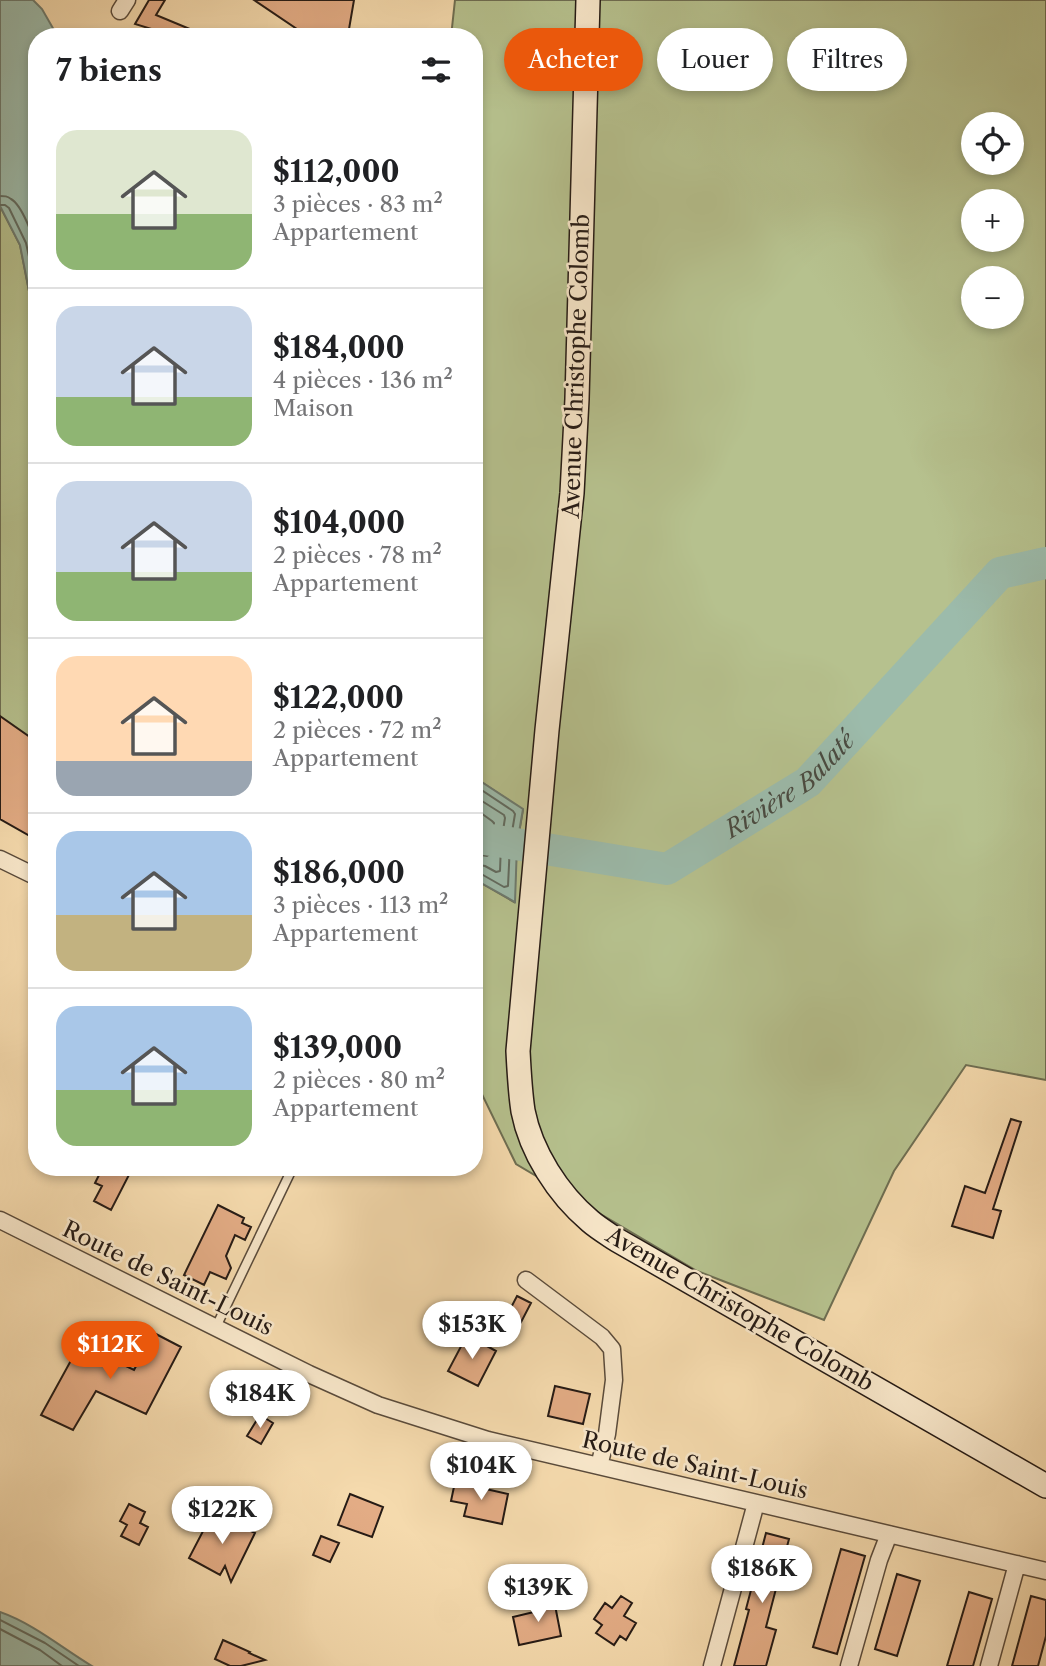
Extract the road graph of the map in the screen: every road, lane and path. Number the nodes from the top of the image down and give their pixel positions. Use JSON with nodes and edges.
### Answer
{"nodes":[{"id":1,"x":588,"y":0,"type":"edge"},
{"id":2,"x":0,"y":859,"type":"edge"},
{"id":3,"x":28,"y":873,"type":"edge"},
{"id":4,"x":289,"y":1176,"type":"edge"},
{"id":5,"x":0,"y":1220,"type":"edge"},
{"id":6,"x":526,"y":1280,"type":"dead end"},
{"id":7,"x":216,"y":1327,"type":"junction"},
{"id":8,"x":599,"y":1466,"type":"junction"},
{"id":9,"x":1046,"y":1486,"type":"edge"},
{"id":10,"x":756,"y":1503,"type":"junction"},
{"id":11,"x":889,"y":1534,"type":"junction"},
{"id":12,"x":1017,"y":1564,"type":"junction"},
{"id":13,"x":1046,"y":1571,"type":"edge"},
{"id":14,"x":712,"y":1666,"type":"edge"},
{"id":15,"x":849,"y":1666,"type":"edge"},
{"id":16,"x":989,"y":1666,"type":"edge"}],
"edges":[{"from":1,"to":9,"type":"street","name":"Avenue Christophe Colomb"},
{"from":2,"to":3,"type":"street"},
{"from":4,"to":7,"type":"lane"},
{"from":5,"to":7,"type":"street","name":"Route de Saint-Louis"},
{"from":6,"to":8,"type":"street"},
{"from":7,"to":8,"type":"street","name":"Route de Saint-Louis"},
{"from":8,"to":10,"type":"street","name":"Route de Saint-Louis"},
{"from":10,"to":11,"type":"street","name":"Route de Saint-Louis"},
{"from":10,"to":14,"type":"street"},
{"from":11,"to":12,"type":"street","name":"Route de Saint-Louis"},
{"from":11,"to":15,"type":"street"},
{"from":12,"to":13,"type":"street","name":"Route de Saint-Louis"},
{"from":12,"to":16,"type":"street"}]}
